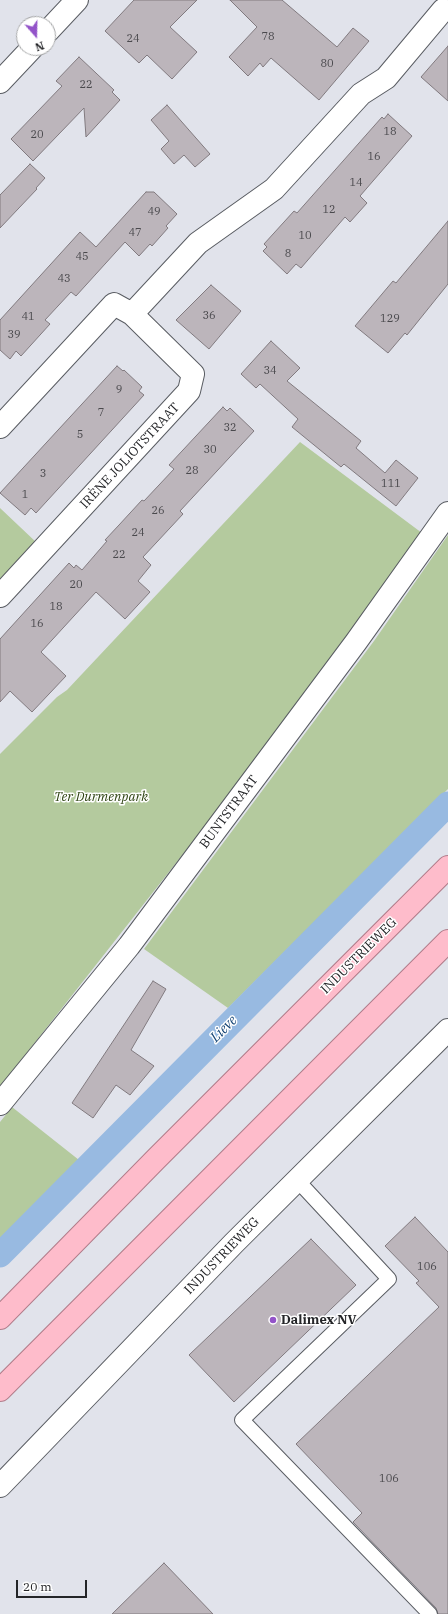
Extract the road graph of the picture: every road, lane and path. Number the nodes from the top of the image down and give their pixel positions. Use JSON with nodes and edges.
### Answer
{"nodes":[{"id":1,"x":77,"y":0,"type":"edge"},
{"id":2,"x":440,"y":8,"type":"edge"},
{"id":3,"x":56,"y":22,"type":"edge"},
{"id":4,"x":23,"y":56,"type":"edge"},
{"id":5,"x":3,"y":74,"type":"edge"},
{"id":6,"x":132,"y":314,"type":"junction"},
{"id":7,"x":0,"y":427,"type":"edge"},
{"id":8,"x":448,"y":513,"type":"edge"},
{"id":9,"x":0,"y":596,"type":"edge"},
{"id":10,"x":448,"y":867,"type":"edge"},
{"id":11,"x":448,"y":941,"type":"edge"},
{"id":12,"x":448,"y":1030,"type":"edge"},
{"id":13,"x":0,"y":1104,"type":"edge"},
{"id":14,"x":296,"y":1180,"type":"junction"},
{"id":15,"x":0,"y":1318,"type":"edge"},
{"id":16,"x":0,"y":1390,"type":"edge"},
{"id":17,"x":0,"y":1486,"type":"edge"},
{"id":18,"x":430,"y":1614,"type":"edge"}],
"edges":[{"from":1,"to":3,"type":"street"},
{"from":2,"to":6,"type":"street"},
{"from":4,"to":5,"type":"street"},
{"from":6,"to":7,"type":"street"},
{"from":6,"to":9,"type":"street","name":"IRÈNE JOLIOTSTRAAT"},
{"from":8,"to":13,"type":"street","name":"BUNTSTRAAT"},
{"from":10,"to":15,"type":"highway","name":"INDUSTRIEWEG"},
{"from":11,"to":16,"type":"highway"},
{"from":12,"to":14,"type":"street","name":"INDUSTRIEWEG"},
{"from":14,"to":17,"type":"street","name":"INDUSTRIEWEG"},
{"from":14,"to":18,"type":"lane"}]}
